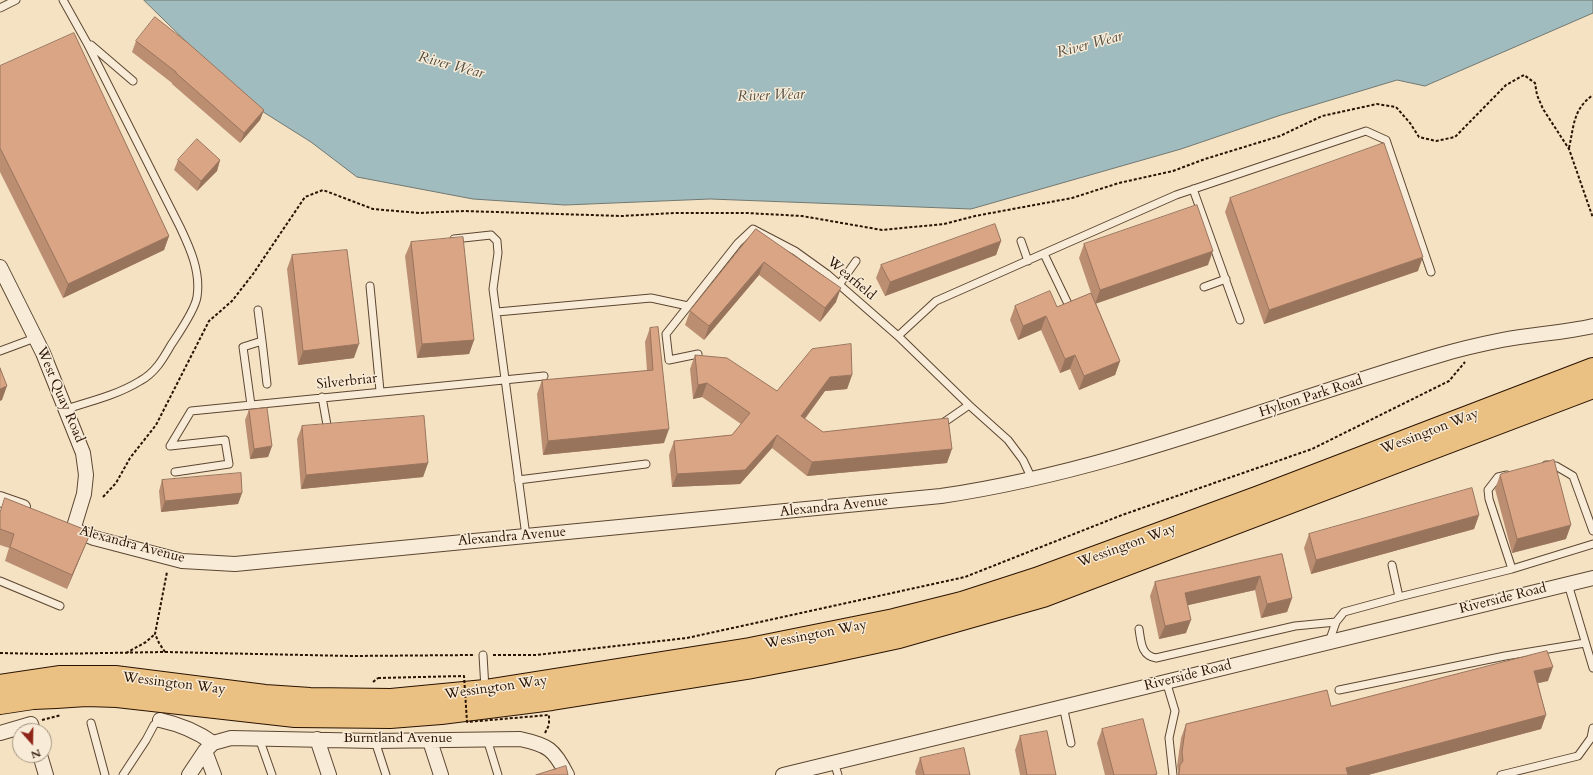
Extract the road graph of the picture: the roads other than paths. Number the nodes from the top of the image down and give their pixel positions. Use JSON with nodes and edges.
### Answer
{"nodes":[{"id":1,"x":16,"y":0,"type":"edge"},
{"id":2,"x":64,"y":0,"type":"edge"},
{"id":3,"x":0,"y":8,"type":"edge"},
{"id":4,"x":88,"y":43,"type":"junction"},
{"id":5,"x":133,"y":81,"type":"dead end"},
{"id":6,"x":1193,"y":190,"type":"junction"},
{"id":7,"x":449,"y":240,"type":"edge"},
{"id":8,"x":1020,"y":241,"type":"dead end"},
{"id":9,"x":1044,"y":254,"type":"junction"},
{"id":10,"x":856,"y":261,"type":"dead end"},
{"id":11,"x":1028,"y":261,"type":"junction"},
{"id":12,"x":0,"y":268,"type":"edge"},
{"id":13,"x":1431,"y":272,"type":"dead end"},
{"id":14,"x":1226,"y":279,"type":"junction"},
{"id":15,"x":839,"y":285,"type":"junction"},
{"id":16,"x":370,"y":286,"type":"dead end"},
{"id":17,"x":1204,"y":287,"type":"dead end"},
{"id":18,"x":688,"y":306,"type":"junction"},
{"id":19,"x":1070,"y":308,"type":"edge"},
{"id":20,"x":258,"y":310,"type":"dead end"},
{"id":21,"x":497,"y":312,"type":"junction"},
{"id":22,"x":1240,"y":320,"type":"dead end"},
{"id":23,"x":1593,"y":326,"type":"edge"},
{"id":24,"x":898,"y":336,"type":"junction"},
{"id":25,"x":36,"y":338,"type":"junction"},
{"id":26,"x":262,"y":341,"type":"junction"},
{"id":27,"x":0,"y":351,"type":"edge"},
{"id":28,"x":698,"y":354,"type":"edge"},
{"id":29,"x":1593,"y":369,"type":"edge"},
{"id":30,"x":544,"y":376,"type":"dead end"},
{"id":31,"x":506,"y":379,"type":"junction"},
{"id":32,"x":267,"y":384,"type":"dead end"},
{"id":33,"x":1593,"y":387,"type":"edge"},
{"id":34,"x":380,"y":392,"type":"junction"},
{"id":35,"x":322,"y":397,"type":"junction"},
{"id":36,"x":251,"y":405,"type":"junction"},
{"id":37,"x":969,"y":405,"type":"junction"},
{"id":38,"x":66,"y":409,"type":"junction"},
{"id":39,"x":943,"y":423,"type":"edge"},
{"id":40,"x":327,"y":425,"type":"edge"},
{"id":41,"x":646,"y":464,"type":"dead end"},
{"id":42,"x":1537,"y":467,"type":"edge"},
{"id":43,"x":175,"y":472,"type":"dead end"},
{"id":44,"x":1514,"y":473,"type":"edge"},
{"id":45,"x":1032,"y":479,"type":"junction"},
{"id":46,"x":518,"y":480,"type":"junction"},
{"id":47,"x":0,"y":498,"type":"edge"},
{"id":48,"x":34,"y":512,"type":"edge"},
{"id":49,"x":67,"y":527,"type":"joint"},
{"id":50,"x":1593,"y":530,"type":"edge"},
{"id":51,"x":526,"y":536,"type":"junction"},
{"id":52,"x":1593,"y":544,"type":"edge"},
{"id":53,"x":1392,"y":565,"type":"dead end"},
{"id":54,"x":1512,"y":569,"type":"junction"},
{"id":55,"x":1593,"y":578,"type":"edge"},
{"id":56,"x":0,"y":581,"type":"edge"},
{"id":57,"x":1568,"y":584,"type":"junction"},
{"id":58,"x":1399,"y":597,"type":"junction"},
{"id":59,"x":60,"y":606,"type":"dead end"},
{"id":60,"x":1336,"y":622,"type":"junction"},
{"id":61,"x":1139,"y":629,"type":"dead end"},
{"id":62,"x":1329,"y":642,"type":"junction"},
{"id":63,"x":1585,"y":643,"type":"junction"},
{"id":64,"x":483,"y":656,"type":"road end"},
{"id":65,"x":1593,"y":668,"type":"edge"},
{"id":66,"x":1166,"y":681,"type":"junction"},
{"id":67,"x":0,"y":686,"type":"edge"},
{"id":68,"x":1339,"y":690,"type":"dead end"},
{"id":69,"x":485,"y":691,"type":"junction"},
{"id":70,"x":0,"y":703,"type":"edge"},
{"id":71,"x":1063,"y":706,"type":"junction"},
{"id":72,"x":160,"y":720,"type":"joint"},
{"id":73,"x":90,"y":723,"type":"dead end"},
{"id":74,"x":1593,"y":728,"type":"edge"},
{"id":75,"x":12,"y":730,"type":"edge"},
{"id":76,"x":0,"y":733,"type":"edge"},
{"id":77,"x":259,"y":738,"type":"junction"},
{"id":78,"x":487,"y":738,"type":"junction"},
{"id":79,"x":317,"y":739,"type":"junction"},
{"id":80,"x":376,"y":741,"type":"junction"},
{"id":81,"x":430,"y":741,"type":"junction"},
{"id":82,"x":1071,"y":743,"type":"dead end"},
{"id":83,"x":209,"y":747,"type":"junction"},
{"id":84,"x":42,"y":763,"type":"edge"},
{"id":85,"x":836,"y":769,"type":"edge"},
{"id":86,"x":46,"y":775,"type":"edge"},
{"id":87,"x":105,"y":775,"type":"edge"},
{"id":88,"x":123,"y":775,"type":"edge"},
{"id":89,"x":189,"y":775,"type":"edge"},
{"id":90,"x":214,"y":775,"type":"edge"},
{"id":91,"x":272,"y":775,"type":"edge"},
{"id":92,"x":328,"y":775,"type":"edge"},
{"id":93,"x":386,"y":775,"type":"edge"},
{"id":94,"x":441,"y":775,"type":"edge"},
{"id":95,"x":498,"y":775,"type":"edge"},
{"id":96,"x":566,"y":775,"type":"edge"},
{"id":97,"x":783,"y":775,"type":"edge"},
{"id":98,"x":1173,"y":775,"type":"edge"},
{"id":99,"x":1501,"y":775,"type":"edge"}],
"edges":[{"from":1,"to":3,"type":"lane"},
{"from":2,"to":4,"type":"lane"},
{"from":4,"to":5,"type":"lane"},
{"from":4,"to":38,"type":"lane"},
{"from":6,"to":9,"type":"lane"},
{"from":6,"to":13,"type":"lane"},
{"from":6,"to":14,"type":"lane"},
{"from":7,"to":21,"type":"lane"},
{"from":8,"to":11,"type":"lane"},
{"from":9,"to":11,"type":"lane"},
{"from":9,"to":19,"type":"lane"},
{"from":10,"to":15,"type":"lane"},
{"from":11,"to":24,"type":"lane"},
{"from":12,"to":25,"type":"street","name":"West Quay Road"},
{"from":14,"to":17,"type":"lane"},
{"from":14,"to":22,"type":"lane"},
{"from":15,"to":18,"type":"lane","name":"Wearfield"},
{"from":15,"to":24,"type":"lane","name":"Wearfield"},
{"from":16,"to":34,"type":"lane"},
{"from":18,"to":21,"type":"lane"},
{"from":18,"to":28,"type":"lane","name":"Wearfield"},
{"from":20,"to":26,"type":"lane"},
{"from":21,"to":31,"type":"lane"},
{"from":23,"to":45,"type":"street","name":"Hylton Park Road"},
{"from":24,"to":37,"type":"lane","name":"Wearfield"},
{"from":25,"to":27,"type":"lane"},
{"from":25,"to":38,"type":"street","name":"West Quay Road"},
{"from":26,"to":32,"type":"lane"},
{"from":26,"to":36,"type":"lane"},
{"from":29,"to":69,"type":"main road","name":"Wessington Way"},
{"from":30,"to":31,"type":"lane","name":"Silverbriar"},
{"from":31,"to":34,"type":"lane","name":"Silverbriar"},
{"from":31,"to":46,"type":"lane"},
{"from":33,"to":70,"type":"main road","name":"Wessington Way"},
{"from":34,"to":35,"type":"lane","name":"Silverbriar"},
{"from":35,"to":36,"type":"lane","name":"Silverbriar"},
{"from":35,"to":40,"type":"lane"},
{"from":36,"to":43,"type":"lane","name":"Silverbriar"},
{"from":37,"to":39,"type":"lane"},
{"from":37,"to":45,"type":"lane","name":"Wearfield"},
{"from":38,"to":49,"type":"street","name":"West Quay Road"},
{"from":41,"to":46,"type":"lane"},
{"from":42,"to":50,"type":"lane"},
{"from":44,"to":54,"type":"lane"},
{"from":45,"to":51,"type":"street","name":"Alexandra Avenue"},
{"from":46,"to":51,"type":"lane"},
{"from":47,"to":48,"type":"street"},
{"from":49,"to":51,"type":"street","name":"Alexandra Avenue"},
{"from":52,"to":54,"type":"lane"},
{"from":53,"to":58,"type":"lane"},
{"from":54,"to":58,"type":"lane"},
{"from":55,"to":57,"type":"street","name":"Riverside Road"},
{"from":56,"to":59,"type":"lane"},
{"from":57,"to":62,"type":"street","name":"Riverside Road"},
{"from":57,"to":63,"type":"lane"},
{"from":58,"to":60,"type":"lane"},
{"from":60,"to":61,"type":"lane"},
{"from":60,"to":62,"type":"lane"},
{"from":62,"to":66,"type":"street","name":"Riverside Road"},
{"from":63,"to":65,"type":"lane"},
{"from":63,"to":68,"type":"lane"},
{"from":64,"to":69,"type":"lane"},
{"from":66,"to":71,"type":"street","name":"Riverside Road"},
{"from":66,"to":98,"type":"lane"},
{"from":67,"to":69,"type":"main road","name":"Wessington Way"},
{"from":71,"to":82,"type":"lane"},
{"from":71,"to":85,"type":"street","name":"Riverside Road"},
{"from":72,"to":83,"type":"street"},
{"from":72,"to":88,"type":"lane"},
{"from":73,"to":87,"type":"lane"},
{"from":74,"to":99,"type":"lane"},
{"from":75,"to":76,"type":"street"},
{"from":77,"to":79,"type":"street","name":"Burntland Avenue"},
{"from":77,"to":83,"type":"street","name":"Burntland Avenue"},
{"from":77,"to":91,"type":"lane"},
{"from":78,"to":81,"type":"street","name":"Burntland Avenue"},
{"from":78,"to":95,"type":"lane"},
{"from":78,"to":96,"type":"street","name":"Burntland Avenue"},
{"from":79,"to":80,"type":"street","name":"Burntland Avenue"},
{"from":79,"to":92,"type":"street"},
{"from":80,"to":81,"type":"street","name":"Burntland Avenue"},
{"from":80,"to":93,"type":"lane"},
{"from":81,"to":94,"type":"street"},
{"from":83,"to":89,"type":"street"},
{"from":83,"to":90,"type":"street"},
{"from":84,"to":86,"type":"street"},
{"from":85,"to":97,"type":"street","name":"Riverside Road"}]}
